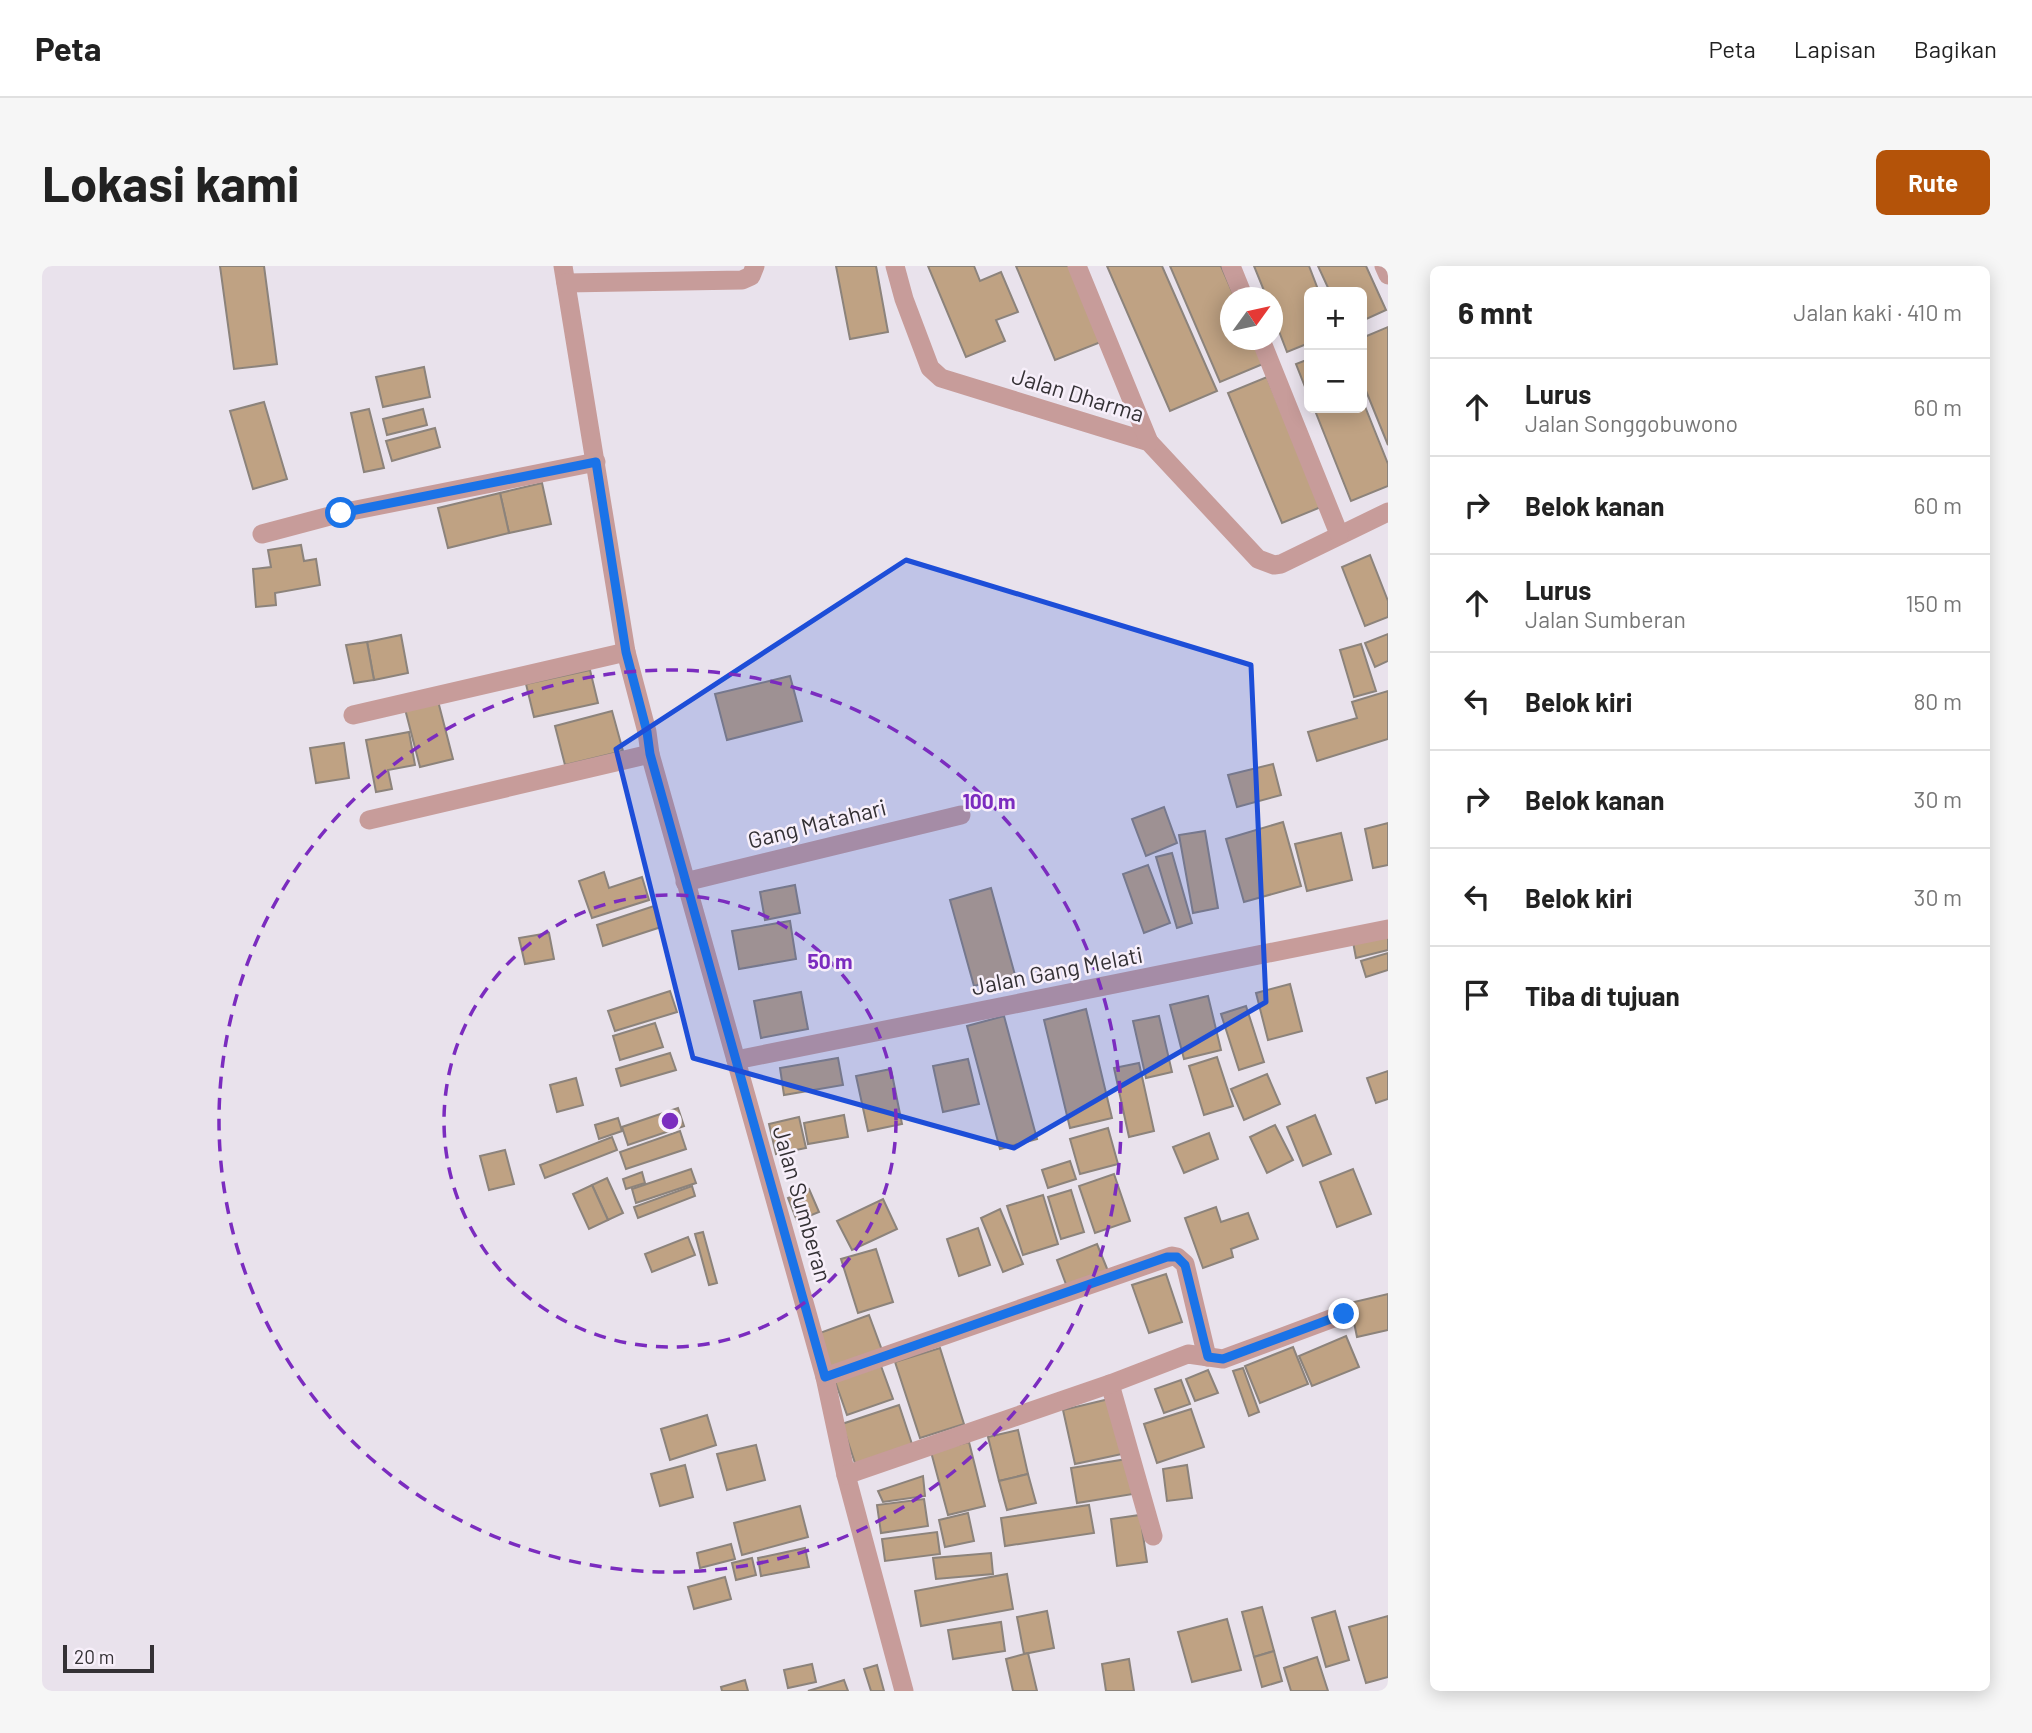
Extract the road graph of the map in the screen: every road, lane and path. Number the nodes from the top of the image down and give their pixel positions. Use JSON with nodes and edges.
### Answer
{"nodes":[{"id":1,"x":755,"y":266,"type":"edge"},
{"id":2,"x":895,"y":266,"type":"edge"},
{"id":3,"x":1077,"y":266,"type":"edge"},
{"id":4,"x":1231,"y":266,"type":"edge"},
{"id":5,"x":1384,"y":266,"type":"edge"},
{"id":6,"x":565,"y":275,"type":"edge"},
{"id":7,"x":596,"y":275,"type":"edge"},
{"id":8,"x":1388,"y":275,"type":"edge"},
{"id":9,"x":1240,"y":287,"type":"edge"},
{"id":10,"x":1265,"y":350,"type":"edge"},
{"id":11,"x":1149,"y":442,"type":"junction"},
{"id":12,"x":596,"y":462,"type":"junction"},
{"id":13,"x":1388,"y":512,"type":"edge"},
{"id":14,"x":262,"y":534,"type":"dead end"},
{"id":15,"x":1339,"y":534,"type":"junction"},
{"id":16,"x":626,"y":652,"type":"junction"},
{"id":17,"x":353,"y":715,"type":"dead end"},
{"id":18,"x":650,"y":754,"type":"junction"},
{"id":19,"x":961,"y":815,"type":"dead end"},
{"id":20,"x":369,"y":820,"type":"dead end"},
{"id":21,"x":685,"y":882,"type":"junction"},
{"id":22,"x":1388,"y":929,"type":"edge"},
{"id":23,"x":736,"y":1060,"type":"junction"},
{"id":24,"x":1344,"y":1314,"type":"dead end"},
{"id":25,"x":1208,"y":1357,"type":"junction"},
{"id":26,"x":825,"y":1377,"type":"junction"},
{"id":27,"x":1110,"y":1384,"type":"junction"},
{"id":28,"x":846,"y":1475,"type":"junction"},
{"id":29,"x":1153,"y":1536,"type":"dead end"},
{"id":30,"x":904,"y":1691,"type":"edge"}],
"edges":[{"from":1,"to":7,"type":"street"},
{"from":2,"to":11,"type":"street","name":"Jalan Dharma"},
{"from":3,"to":11,"type":"street"},
{"from":4,"to":9,"type":"street"},
{"from":5,"to":8,"type":"street"},
{"from":6,"to":7,"type":"street"},
{"from":6,"to":12,"type":"street","name":"Jalan Sumberan"},
{"from":10,"to":15,"type":"street"},
{"from":11,"to":15,"type":"street","name":"Jalan Dharma"},
{"from":12,"to":14,"type":"street"},
{"from":12,"to":16,"type":"street","name":"Jalan Sumberan"},
{"from":13,"to":15,"type":"street","name":"Jalan Dharma"},
{"from":16,"to":17,"type":"street"},
{"from":16,"to":18,"type":"street","name":"Jalan Sumberan"},
{"from":18,"to":20,"type":"street"},
{"from":18,"to":21,"type":"street","name":"Jalan Sumberan"},
{"from":19,"to":21,"type":"street","name":"Gang Matahari"},
{"from":21,"to":23,"type":"street","name":"Jalan Sumberan"},
{"from":22,"to":23,"type":"street","name":"Jalan Gang Melati"},
{"from":23,"to":26,"type":"street","name":"Jalan Sumberan"},
{"from":24,"to":25,"type":"street"},
{"from":25,"to":26,"type":"street"},
{"from":25,"to":27,"type":"street"},
{"from":26,"to":28,"type":"street","name":"Jalan Sumberan"},
{"from":27,"to":28,"type":"street"},
{"from":27,"to":29,"type":"street"},
{"from":28,"to":30,"type":"street","name":"Jalan Sumberan"}]}
